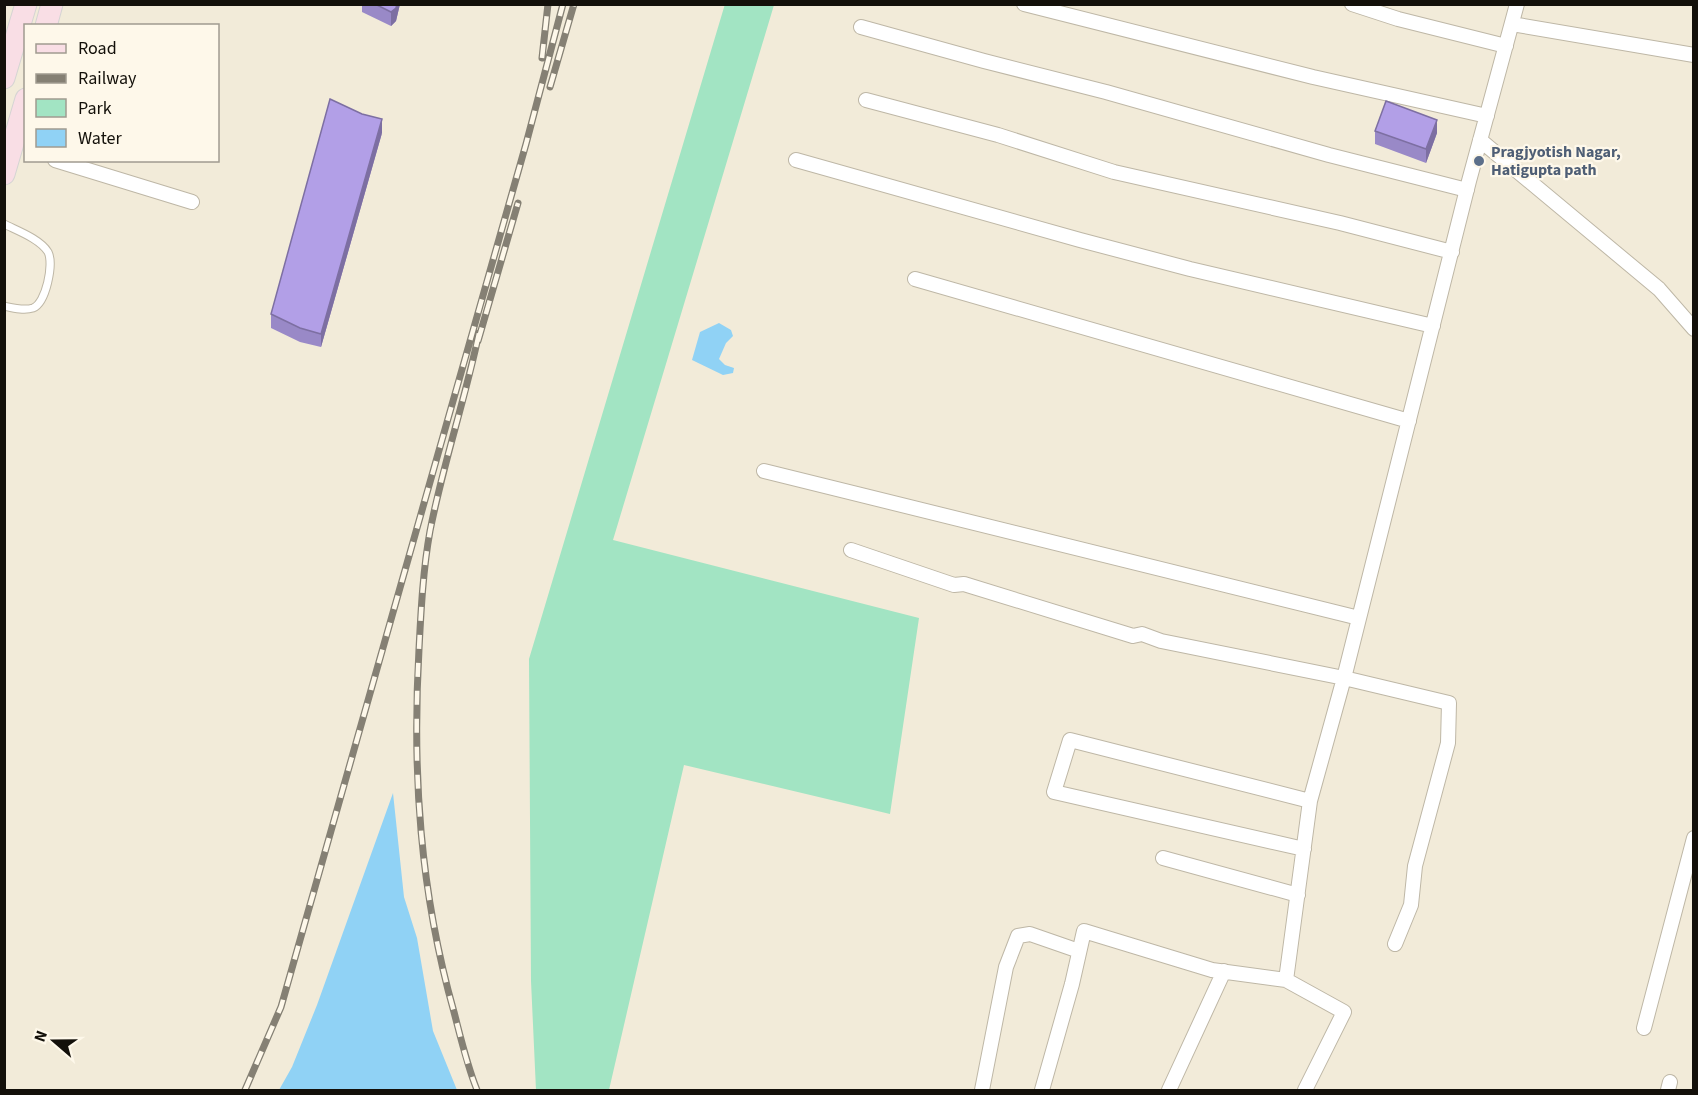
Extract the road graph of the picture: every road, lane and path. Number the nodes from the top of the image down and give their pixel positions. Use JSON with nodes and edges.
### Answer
{"nodes":[{"id":1,"x":26,"y":4,"type":"edge"},
{"id":2,"x":52,"y":4,"type":"edge"},
{"id":3,"x":1024,"y":4,"type":"edge"},
{"id":4,"x":1352,"y":4,"type":"edge"},
{"id":5,"x":1517,"y":4,"type":"edge"},
{"id":6,"x":47,"y":24,"type":"edge"},
{"id":7,"x":1512,"y":24,"type":"junction"},
{"id":8,"x":861,"y":27,"type":"dead end"},
{"id":9,"x":1506,"y":46,"type":"junction"},
{"id":10,"x":1694,"y":54,"type":"edge"},
{"id":11,"x":4,"y":78,"type":"edge"},
{"id":12,"x":866,"y":100,"type":"dead end"},
{"id":13,"x":24,"y":113,"type":"edge"},
{"id":14,"x":1487,"y":116,"type":"junction"},
{"id":15,"x":1480,"y":140,"type":"junction"},
{"id":16,"x":19,"y":149,"type":"edge"},
{"id":17,"x":796,"y":160,"type":"dead end"},
{"id":18,"x":62,"y":162,"type":"edge"},
{"id":19,"x":4,"y":174,"type":"edge"},
{"id":20,"x":1467,"y":190,"type":"junction"},
{"id":21,"x":192,"y":202,"type":"dead end"},
{"id":22,"x":4,"y":224,"type":"edge"},
{"id":23,"x":1452,"y":252,"type":"junction"},
{"id":24,"x":915,"y":279,"type":"dead end"},
{"id":25,"x":4,"y":306,"type":"edge"},
{"id":26,"x":1433,"y":326,"type":"junction"},
{"id":27,"x":1694,"y":329,"type":"edge"},
{"id":28,"x":1409,"y":421,"type":"junction"},
{"id":29,"x":764,"y":471,"type":"dead end"},
{"id":30,"x":851,"y":550,"type":"dead end"},
{"id":31,"x":1359,"y":618,"type":"junction"},
{"id":32,"x":1344,"y":678,"type":"junction"},
{"id":33,"x":1310,"y":801,"type":"junction"},
{"id":34,"x":1694,"y":838,"type":"edge"},
{"id":35,"x":1297,"y":847,"type":"junction"},
{"id":36,"x":1163,"y":858,"type":"dead end"},
{"id":37,"x":1298,"y":895,"type":"junction"},
{"id":38,"x":1395,"y":944,"type":"dead end"},
{"id":39,"x":1079,"y":951,"type":"junction"},
{"id":40,"x":1224,"y":971,"type":"junction"},
{"id":41,"x":1287,"y":980,"type":"junction"},
{"id":42,"x":1644,"y":1028,"type":"dead end"},
{"id":43,"x":982,"y":1090,"type":"edge"},
{"id":44,"x":1042,"y":1090,"type":"edge"},
{"id":45,"x":1169,"y":1090,"type":"edge"},
{"id":46,"x":1305,"y":1090,"type":"edge"}],
"edges":[{"from":1,"to":11,"type":"main road"},
{"from":2,"to":6,"type":"main road"},
{"from":3,"to":14,"type":"street"},
{"from":4,"to":9,"type":"street"},
{"from":5,"to":7,"type":"street"},
{"from":7,"to":9,"type":"street"},
{"from":7,"to":10,"type":"street"},
{"from":8,"to":20,"type":"street"},
{"from":9,"to":14,"type":"street"},
{"from":12,"to":23,"type":"street"},
{"from":13,"to":16,"type":"main road"},
{"from":14,"to":15,"type":"street"},
{"from":15,"to":20,"type":"street"},
{"from":15,"to":27,"type":"street"},
{"from":16,"to":19,"type":"main road"},
{"from":17,"to":26,"type":"street"},
{"from":18,"to":21,"type":"street"},
{"from":20,"to":23,"type":"street"},
{"from":22,"to":25,"type":"lane"},
{"from":23,"to":26,"type":"street"},
{"from":24,"to":28,"type":"street"},
{"from":26,"to":28,"type":"street"},
{"from":28,"to":31,"type":"street"},
{"from":29,"to":31,"type":"street"},
{"from":30,"to":32,"type":"street"},
{"from":31,"to":32,"type":"street"},
{"from":32,"to":33,"type":"street"},
{"from":32,"to":38,"type":"street"},
{"from":33,"to":35,"type":"street"},
{"from":33,"to":35,"type":"street"},
{"from":34,"to":42,"type":"street"},
{"from":35,"to":37,"type":"street"},
{"from":36,"to":37,"type":"street"},
{"from":37,"to":41,"type":"street"},
{"from":39,"to":40,"type":"street"},
{"from":39,"to":43,"type":"street"},
{"from":39,"to":44,"type":"street"},
{"from":40,"to":41,"type":"street"},
{"from":40,"to":45,"type":"street"},
{"from":41,"to":46,"type":"street"}]}
